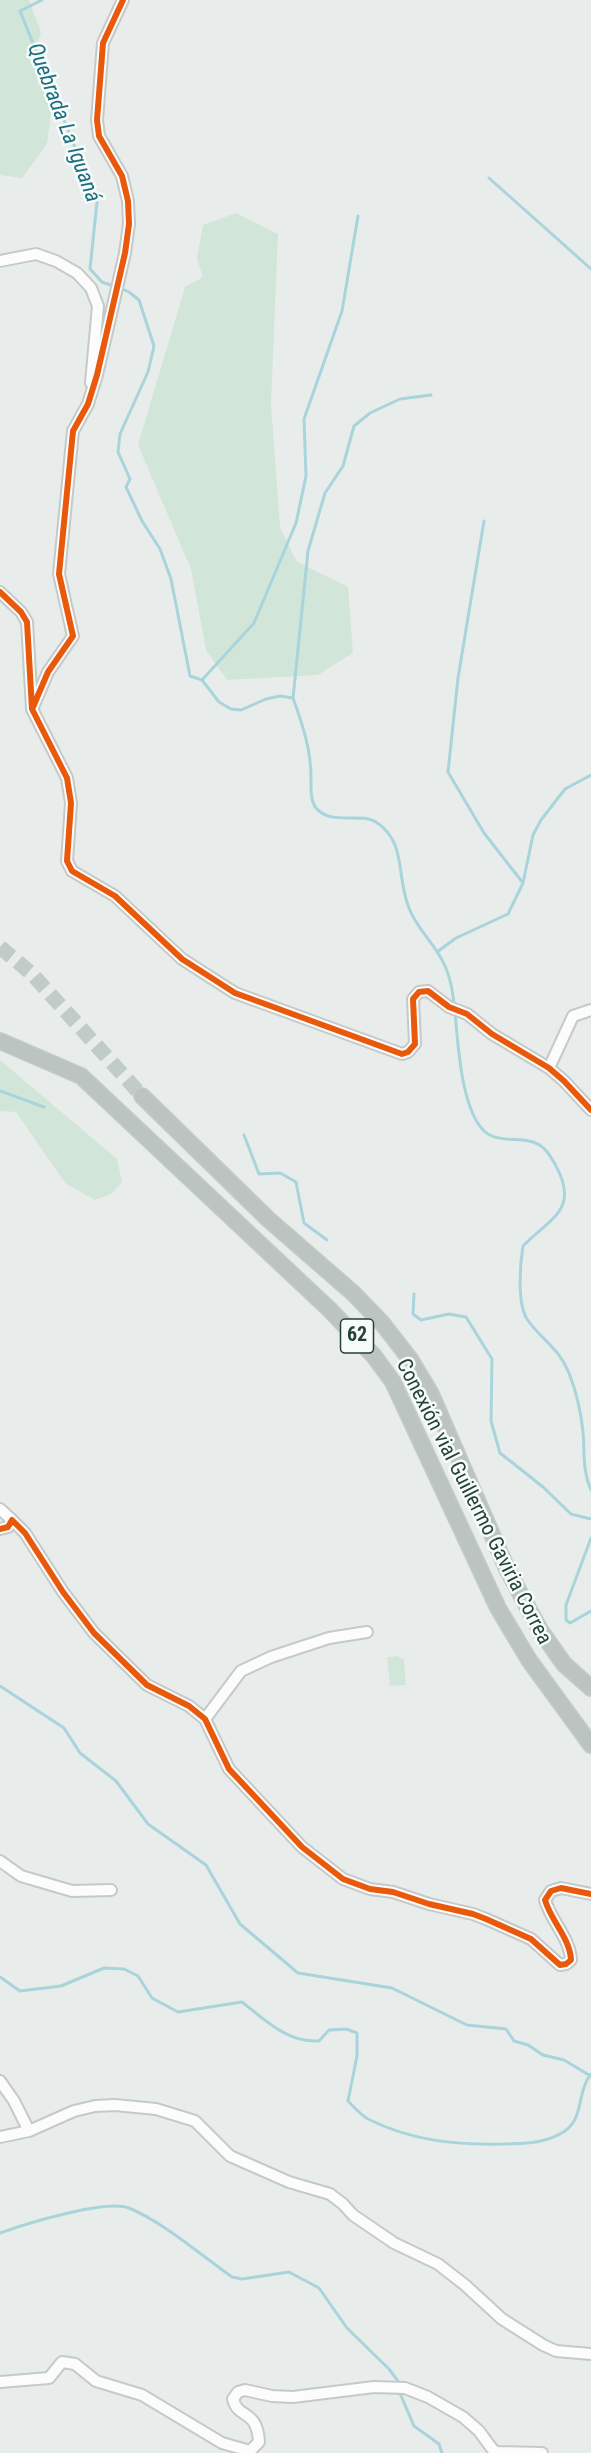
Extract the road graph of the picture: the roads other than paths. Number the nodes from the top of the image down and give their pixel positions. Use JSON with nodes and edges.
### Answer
{"nodes":[{"id":1,"x":123,"y":0,"type":"edge"},
{"id":2,"x":0,"y":261,"type":"edge"},
{"id":3,"x":91,"y":395,"type":"junction"},
{"id":4,"x":0,"y":592,"type":"edge"},
{"id":5,"x":32,"y":709,"type":"junction"},
{"id":6,"x":591,"y":1010,"type":"edge"},
{"id":7,"x":0,"y":1041,"type":"edge"},
{"id":8,"x":549,"y":1068,"type":"junction"},
{"id":9,"x":142,"y":1096,"type":"tunnel mouth"},
{"id":10,"x":591,"y":1110,"type":"edge"},
{"id":11,"x":0,"y":1509,"type":"edge"},
{"id":12,"x":12,"y":1520,"type":"junction"},
{"id":13,"x":0,"y":1529,"type":"edge"},
{"id":14,"x":367,"y":1632,"type":"dead end"},
{"id":15,"x":591,"y":1688,"type":"edge"},
{"id":16,"x":205,"y":1719,"type":"junction"},
{"id":17,"x":591,"y":1745,"type":"edge"},
{"id":18,"x":0,"y":1861,"type":"edge"},
{"id":19,"x":111,"y":1890,"type":"dead end"},
{"id":20,"x":591,"y":1894,"type":"edge"},
{"id":21,"x":0,"y":2081,"type":"edge"},
{"id":22,"x":29,"y":2131,"type":"junction"},
{"id":23,"x":0,"y":2136,"type":"edge"},
{"id":24,"x":591,"y":2354,"type":"edge"},
{"id":25,"x":0,"y":2382,"type":"edge"},
{"id":26,"x":542,"y":2453,"type":"edge"}],
"edges":[{"from":1,"to":3,"type":"street"},
{"from":2,"to":3,"type":"street"},
{"from":3,"to":5,"type":"street"},
{"from":4,"to":5,"type":"street"},
{"from":5,"to":8,"type":"street"},
{"from":6,"to":8,"type":"street"},
{"from":7,"to":17,"type":"highway","name":"Conexión vial Guillermo Gaviria Correa","number":"62"},
{"from":8,"to":10,"type":"street"},
{"from":9,"to":15,"type":"highway","name":"Conexión vial Guillermo Gaviria Correa","number":"62"},
{"from":11,"to":12,"type":"street"},
{"from":12,"to":13,"type":"street"},
{"from":12,"to":16,"type":"street"},
{"from":14,"to":16,"type":"street"},
{"from":16,"to":20,"type":"street"},
{"from":18,"to":19,"type":"street"},
{"from":21,"to":22,"type":"street"},
{"from":22,"to":23,"type":"street"},
{"from":22,"to":24,"type":"street"},
{"from":25,"to":26,"type":"street"}]}
